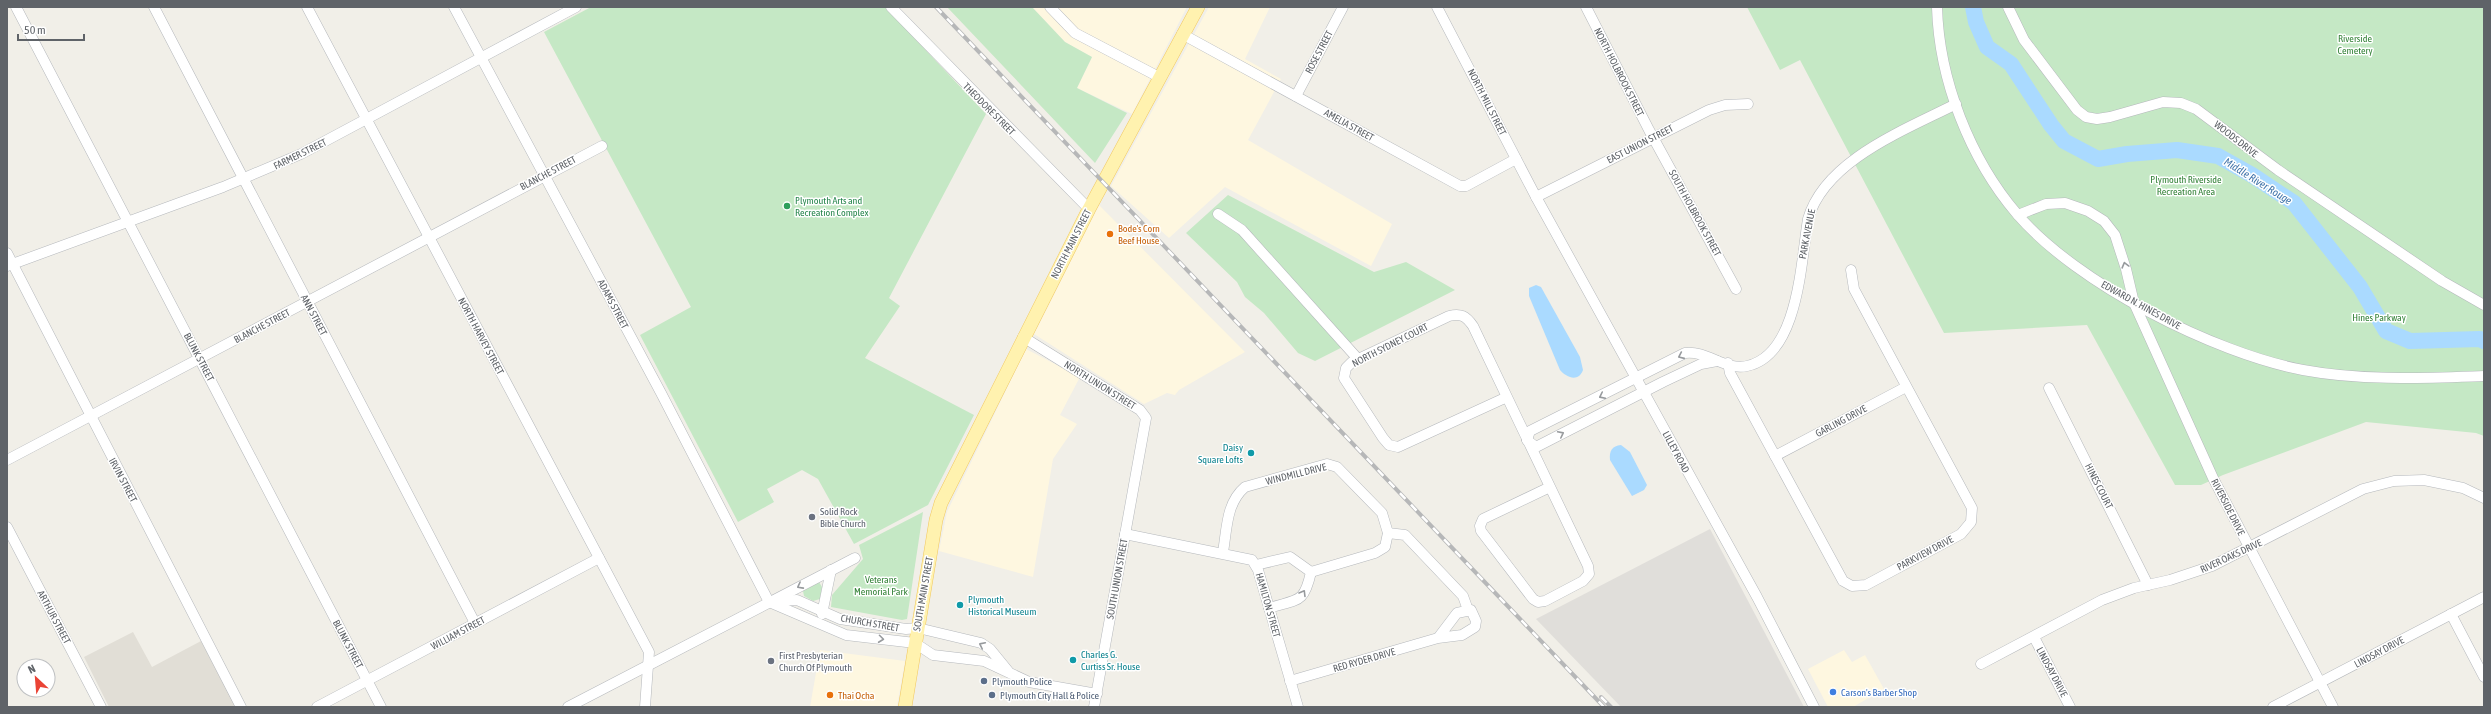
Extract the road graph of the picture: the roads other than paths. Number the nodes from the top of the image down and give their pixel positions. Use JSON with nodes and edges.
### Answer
{"nodes":[{"id":1,"x":16,"y":7,"type":"edge"},
{"id":2,"x":154,"y":7,"type":"edge"},
{"id":3,"x":307,"y":7,"type":"edge"},
{"id":4,"x":454,"y":7,"type":"edge"},
{"id":5,"x":576,"y":7,"type":"edge"},
{"id":6,"x":891,"y":7,"type":"edge"},
{"id":7,"x":1050,"y":7,"type":"edge"},
{"id":8,"x":1198,"y":7,"type":"edge"},
{"id":9,"x":1343,"y":7,"type":"edge"},
{"id":10,"x":1438,"y":7,"type":"edge"},
{"id":11,"x":1586,"y":7,"type":"edge"},
{"id":12,"x":1937,"y":7,"type":"edge"},
{"id":13,"x":2008,"y":7,"type":"edge"},
{"id":14,"x":1182,"y":34,"type":"junction"},
{"id":15,"x":481,"y":58,"type":"junction"},
{"id":16,"x":1159,"y":77,"type":"junction"},
{"id":17,"x":1296,"y":96,"type":"junction"},
{"id":18,"x":1748,"y":104,"type":"dead end"},
{"id":19,"x":1956,"y":104,"type":"junction"},
{"id":20,"x":367,"y":119,"type":"junction"},
{"id":21,"x":1653,"y":137,"type":"junction"},
{"id":22,"x":602,"y":146,"type":"dead end"},
{"id":23,"x":1516,"y":160,"type":"junction"},
{"id":24,"x":543,"y":175,"type":"junction"},
{"id":25,"x":243,"y":179,"type":"junction"},
{"id":26,"x":1536,"y":197,"type":"junction"},
{"id":27,"x":1089,"y":209,"type":"junction"},
{"id":28,"x":1218,"y":214,"type":"dead end"},
{"id":29,"x":2018,"y":215,"type":"junction"},
{"id":30,"x":128,"y":222,"type":"junction"},
{"id":31,"x":429,"y":237,"type":"junction"},
{"id":32,"x":7,"y":252,"type":"edge"},
{"id":33,"x":10,"y":265,"type":"edge"},
{"id":34,"x":1851,"y":270,"type":"dead end"},
{"id":35,"x":1736,"y":289,"type":"dead end"},
{"id":36,"x":307,"y":302,"type":"junction"},
{"id":37,"x":2134,"y":303,"type":"junction"},
{"id":38,"x":2484,"y":305,"type":"edge"},
{"id":39,"x":1023,"y":337,"type":"junction"},
{"id":40,"x":200,"y":359,"type":"junction"},
{"id":41,"x":1358,"y":359,"type":"junction"},
{"id":42,"x":1717,"y":361,"type":"junction"},
{"id":43,"x":1728,"y":363,"type":"junction"},
{"id":44,"x":2483,"y":376,"type":"edge"},
{"id":45,"x":1637,"y":378,"type":"junction"},
{"id":46,"x":1906,"y":387,"type":"junction"},
{"id":47,"x":2049,"y":388,"type":"dead end"},
{"id":48,"x":1644,"y":392,"type":"junction"},
{"id":49,"x":1507,"y":397,"type":"junction"},
{"id":50,"x":89,"y":416,"type":"junction"},
{"id":51,"x":1527,"y":440,"type":"junction"},
{"id":52,"x":1141,"y":450,"type":"joint"},
{"id":53,"x":1775,"y":456,"type":"junction"},
{"id":54,"x":7,"y":460,"type":"edge"},
{"id":55,"x":951,"y":484,"type":"joint"},
{"id":56,"x":1550,"y":487,"type":"junction"},
{"id":57,"x":2484,"y":498,"type":"edge"},
{"id":58,"x":7,"y":528,"type":"edge"},
{"id":59,"x":1388,"y":533,"type":"junction"},
{"id":60,"x":1125,"y":534,"type":"junction"},
{"id":61,"x":2250,"y":548,"type":"junction"},
{"id":62,"x":1223,"y":552,"type":"junction"},
{"id":63,"x":599,"y":558,"type":"junction"},
{"id":64,"x":855,"y":558,"type":"dead end"},
{"id":65,"x":1256,"y":565,"type":"junction"},
{"id":66,"x":831,"y":570,"type":"junction"},
{"id":67,"x":1311,"y":572,"type":"junction"},
{"id":68,"x":2148,"y":584,"type":"junction"},
{"id":69,"x":2484,"y":597,"type":"edge"},
{"id":70,"x":769,"y":602,"type":"junction"},
{"id":71,"x":1269,"y":608,"type":"junction"},
{"id":72,"x":823,"y":610,"type":"junction"},
{"id":73,"x":1468,"y":610,"type":"junction"},
{"id":74,"x":2451,"y":614,"type":"junction"},
{"id":75,"x":475,"y":624,"type":"junction"},
{"id":76,"x":819,"y":624,"type":"junction"},
{"id":77,"x":918,"y":628,"type":"junction"},
{"id":78,"x":2034,"y":636,"type":"junction"},
{"id":79,"x":1438,"y":638,"type":"junction"},
{"id":80,"x":915,"y":643,"type":"junction"},
{"id":81,"x":1981,"y":664,"type":"dead end"},
{"id":82,"x":647,"y":666,"type":"junction"},
{"id":83,"x":1009,"y":672,"type":"junction"},
{"id":84,"x":2484,"y":677,"type":"edge"},
{"id":85,"x":367,"y":680,"type":"junction"},
{"id":86,"x":1290,"y":681,"type":"junction"},
{"id":87,"x":2320,"y":682,"type":"junction"},
{"id":88,"x":1097,"y":694,"type":"junction"},
{"id":89,"x":100,"y":707,"type":"edge"},
{"id":90,"x":241,"y":707,"type":"edge"},
{"id":91,"x":317,"y":707,"type":"edge"},
{"id":92,"x":381,"y":707,"type":"edge"},
{"id":93,"x":568,"y":707,"type":"edge"},
{"id":94,"x":645,"y":707,"type":"edge"},
{"id":95,"x":905,"y":707,"type":"edge"},
{"id":96,"x":1094,"y":707,"type":"edge"},
{"id":97,"x":1298,"y":707,"type":"edge"},
{"id":98,"x":1814,"y":707,"type":"edge"},
{"id":99,"x":2070,"y":707,"type":"edge"},
{"id":100,"x":2273,"y":707,"type":"edge"},
{"id":101,"x":2333,"y":707,"type":"edge"}],
"edges":[{"from":1,"to":30,"type":"street","name":"BLUNK STREET"},
{"from":2,"to":25,"type":"street","name":"ANN STREET"},
{"from":3,"to":20,"type":"street","name":"NORTH HARVEY STREET"},
{"from":4,"to":15,"type":"street","name":"ADAMS STREET"},
{"from":5,"to":15,"type":"street","name":"FARMER STREET"},
{"from":6,"to":27,"type":"street","name":"THEODORE STREET"},
{"from":7,"to":16,"type":"street"},
{"from":8,"to":14,"type":"main road","name":"NORTH MAIN STREET"},
{"from":9,"to":17,"type":"street","name":"ROSE STREET"},
{"from":10,"to":23,"type":"street","name":"NORTH MILL STREET"},
{"from":11,"to":21,"type":"street","name":"NORTH HOLBROOK STREET"},
{"from":12,"to":19,"type":"street","name":"EDWARD N. HINES DRIVE"},
{"from":13,"to":38,"type":"street","name":"WOODS DRIVE"},
{"from":14,"to":16,"type":"main road","name":"NORTH MAIN STREET"},
{"from":14,"to":17,"type":"street","name":"AMELIA STREET"},
{"from":15,"to":20,"type":"street","name":"FARMER STREET"},
{"from":15,"to":24,"type":"street","name":"ADAMS STREET"},
{"from":16,"to":27,"type":"main road","name":"NORTH MAIN STREET"},
{"from":17,"to":23,"type":"street","name":"AMELIA STREET"},
{"from":18,"to":21,"type":"street","name":"EAST UNION STREET"},
{"from":19,"to":29,"type":"street","name":"EDWARD N. HINES DRIVE"},
{"from":19,"to":43,"type":"street","name":"PARK AVENUE"},
{"from":20,"to":25,"type":"street","name":"FARMER STREET"},
{"from":20,"to":31,"type":"street","name":"NORTH HARVEY STREET"},
{"from":21,"to":26,"type":"street","name":"EAST UNION STREET"},
{"from":21,"to":35,"type":"street","name":"SOUTH HOLBROOK STREET"},
{"from":22,"to":24,"type":"street","name":"BLANCHE STREET"},
{"from":23,"to":26,"type":"street","name":"NORTH MILL STREET"},
{"from":24,"to":31,"type":"street","name":"BLANCHE STREET"},
{"from":24,"to":70,"type":"street","name":"ADAMS STREET"},
{"from":25,"to":30,"type":"street","name":"FARMER STREET"},
{"from":25,"to":36,"type":"street","name":"ANN STREET"},
{"from":26,"to":45,"type":"street","name":"LILLEY ROAD"},
{"from":27,"to":39,"type":"main road","name":"NORTH MAIN STREET"},
{"from":28,"to":41,"type":"street"},
{"from":29,"to":37,"type":"street","name":"EDWARD N. HINES DRIVE"},
{"from":37,"to":29,"type":"street","name":"RIVERSIDE DRIVE","one_way":true},
{"from":30,"to":33,"type":"street","name":"FARMER STREET"},
{"from":30,"to":40,"type":"street","name":"BLUNK STREET"},
{"from":31,"to":36,"type":"street","name":"BLANCHE STREET"},
{"from":31,"to":63,"type":"street","name":"NORTH HARVEY STREET"},
{"from":32,"to":33,"type":"street","name":"IRVIN STREET"},
{"from":33,"to":50,"type":"street","name":"IRVIN STREET"},
{"from":34,"to":46,"type":"street","name":"PARKVIEW DRIVE"},
{"from":36,"to":40,"type":"street","name":"BLANCHE STREET"},
{"from":36,"to":75,"type":"street","name":"ANN STREET"},
{"from":37,"to":44,"type":"street","name":"EDWARD N. HINES DRIVE"},
{"from":37,"to":61,"type":"street","name":"RIVERSIDE DRIVE"},
{"from":39,"to":52,"type":"street","name":"NORTH UNION STREET"},
{"from":39,"to":55,"type":"main road","name":"NORTH MAIN STREET"},
{"from":40,"to":50,"type":"street","name":"BLANCHE STREET"},
{"from":40,"to":85,"type":"street","name":"BLUNK STREET"},
{"from":41,"to":49,"type":"street","name":"NORTH SYDNEY COURT"},
{"from":41,"to":49,"type":"street","name":"NORTH SYDNEY COURT"},
{"from":42,"to":43,"type":"street","name":"PARK AVENUE"},
{"from":42,"to":45,"type":"street","one_way":true},
{"from":42,"to":48,"type":"street"},
{"from":43,"to":53,"type":"street","name":"PARKVIEW DRIVE"},
{"from":45,"to":48,"type":"street","name":"LILLEY ROAD"},
{"from":45,"to":51,"type":"street","one_way":true},
{"from":46,"to":53,"type":"street","name":"GARLING DRIVE"},
{"from":46,"to":53,"type":"street","name":"PARKVIEW DRIVE"},
{"from":47,"to":68,"type":"street","name":"HINES COURT"},
{"from":51,"to":48,"type":"street","one_way":true},
{"from":48,"to":98,"type":"street","name":"LILLEY ROAD"},
{"from":49,"to":51,"type":"street","name":"NORTH SYDNEY COURT"},
{"from":50,"to":54,"type":"street","name":"BLANCHE STREET"},
{"from":50,"to":90,"type":"street","name":"IRVIN STREET"},
{"from":51,"to":56,"type":"street","name":"NORTH SYDNEY COURT"},
{"from":52,"to":60,"type":"street","name":"SOUTH UNION STREET"},
{"from":55,"to":77,"type":"main road","name":"SOUTH MAIN STREET"},
{"from":56,"to":56,"type":"street","name":"NORTH SYDNEY COURT"},
{"from":57,"to":61,"type":"street","name":"RIVER OAKS DRIVE"},
{"from":58,"to":89,"type":"street","name":"ARTHUR STREET"},
{"from":59,"to":62,"type":"street","name":"WINDMILL DRIVE"},
{"from":59,"to":67,"type":"street"},
{"from":59,"to":73,"type":"street"},
{"from":60,"to":62,"type":"street","name":"HAMILTON STREET"},
{"from":60,"to":88,"type":"street","name":"SOUTH UNION STREET"},
{"from":61,"to":68,"type":"street","name":"RIVER OAKS DRIVE"},
{"from":61,"to":87,"type":"street","name":"RIVERSIDE DRIVE"},
{"from":62,"to":65,"type":"street","name":"HAMILTON STREET"},
{"from":63,"to":75,"type":"street","name":"WILLIAM STREET"},
{"from":63,"to":82,"type":"street","name":"NORTH HARVEY STREET"},
{"from":64,"to":66,"type":"street","name":"CHURCH STREET"},
{"from":65,"to":67,"type":"street"},
{"from":65,"to":71,"type":"street","name":"HAMILTON STREET"},
{"from":66,"to":70,"type":"street","name":"CHURCH STREET","one_way":true},
{"from":66,"to":72,"type":"street"},
{"from":71,"to":67,"type":"street","one_way":true},
{"from":68,"to":78,"type":"street","name":"RIVER OAKS DRIVE"},
{"from":69,"to":74,"type":"street","name":"LINDSAY DRIVE"},
{"from":70,"to":72,"type":"street","name":"CHURCH STREET"},
{"from":70,"to":76,"type":"street","name":"CHURCH STREET"},
{"from":70,"to":82,"type":"street","name":"CHURCH STREET"},
{"from":71,"to":86,"type":"street","name":"HAMILTON STREET"},
{"from":72,"to":76,"type":"street"},
{"from":72,"to":77,"type":"street","name":"CHURCH STREET"},
{"from":73,"to":79,"type":"street"},
{"from":73,"to":79,"type":"street","name":"RED RYDER DRIVE"},
{"from":74,"to":84,"type":"street"},
{"from":74,"to":87,"type":"street","name":"LINDSAY DRIVE"},
{"from":75,"to":85,"type":"street","name":"WILLIAM STREET"},
{"from":76,"to":80,"type":"street","name":"CHURCH STREET","one_way":true},
{"from":77,"to":80,"type":"main road","name":"SOUTH MAIN STREET"},
{"from":83,"to":77,"type":"street","name":"CHURCH STREET","one_way":true},
{"from":78,"to":81,"type":"street","name":"RIVER OAKS DRIVE"},
{"from":78,"to":99,"type":"street","name":"LINDSAY DRIVE"},
{"from":79,"to":86,"type":"street","name":"RED RYDER DRIVE"},
{"from":80,"to":83,"type":"street","name":"CHURCH STREET"},
{"from":80,"to":95,"type":"main road","name":"SOUTH MAIN STREET"},
{"from":82,"to":93,"type":"street","name":"CHURCH STREET"},
{"from":82,"to":94,"type":"street","name":"NORTH HARVEY STREET"},
{"from":83,"to":88,"type":"street","name":"CHURCH STREET"},
{"from":85,"to":91,"type":"street","name":"WILLIAM STREET"},
{"from":85,"to":92,"type":"street","name":"BLUNK STREET"},
{"from":86,"to":97,"type":"street","name":"HAMILTON STREET"},
{"from":87,"to":100,"type":"street","name":"LINDSAY DRIVE"},
{"from":87,"to":101,"type":"street","name":"RIVERSIDE DRIVE"},
{"from":88,"to":96,"type":"street","name":"SOUTH UNION STREET"}]}
